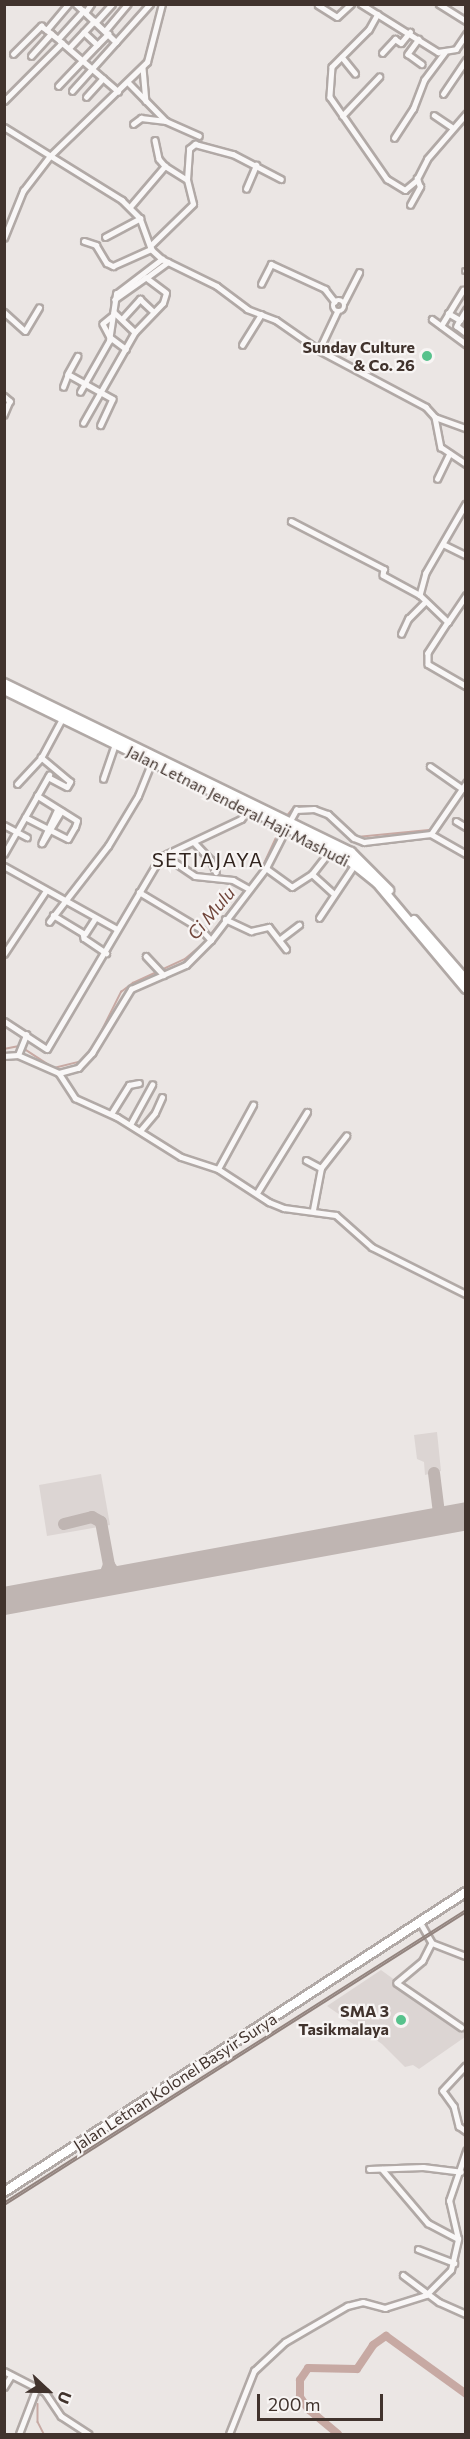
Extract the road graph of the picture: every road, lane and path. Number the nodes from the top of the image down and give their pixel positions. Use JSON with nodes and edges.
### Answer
{"nodes":[{"id":1,"x":69,"y":4,"type":"edge"},
{"id":2,"x":76,"y":4,"type":"edge"},
{"id":3,"x":91,"y":4,"type":"edge"},
{"id":4,"x":112,"y":4,"type":"edge"},
{"id":5,"x":128,"y":4,"type":"edge"},
{"id":6,"x":140,"y":4,"type":"edge"},
{"id":7,"x":150,"y":4,"type":"edge"},
{"id":8,"x":162,"y":4,"type":"edge"},
{"id":9,"x":351,"y":4,"type":"edge"},
{"id":10,"x":361,"y":4,"type":"edge"},
{"id":11,"x":318,"y":5,"type":"edge"},
{"id":12,"x":441,"y":5,"type":"edge"},
{"id":13,"x":145,"y":10,"type":"junction"},
{"id":14,"x":84,"y":12,"type":"junction"},
{"id":15,"x":378,"y":14,"type":"junction"},
{"id":16,"x":465,"y":21,"type":"edge"},
{"id":17,"x":94,"y":22,"type":"junction"},
{"id":18,"x":46,"y":30,"type":"junction"},
{"id":19,"x":106,"y":32,"type":"junction"},
{"id":20,"x":410,"y":32,"type":"junction"},
{"id":21,"x":84,"y":33,"type":"junction"},
{"id":22,"x":51,"y":34,"type":"junction"},
{"id":23,"x":465,"y":34,"type":"edge"},
{"id":24,"x":419,"y":39,"type":"junction"},
{"id":25,"x":60,"y":41,"type":"junction"},
{"id":26,"x":116,"y":42,"type":"junction"},
{"id":27,"x":24,"y":43,"type":"junction"},
{"id":28,"x":97,"y":45,"type":"junction"},
{"id":29,"x":69,"y":48,"type":"junction"},
{"id":30,"x":382,"y":53,"type":"dead end"},
{"id":31,"x":444,"y":53,"type":"junction"},
{"id":32,"x":13,"y":54,"type":"dead end"},
{"id":33,"x":342,"y":57,"type":"junction"},
{"id":34,"x":83,"y":60,"type":"junction"},
{"id":35,"x":465,"y":60,"type":"edge"},
{"id":36,"x":423,"y":64,"type":"dead end"},
{"id":37,"x":143,"y":68,"type":"junction"},
{"id":38,"x":93,"y":69,"type":"junction"},
{"id":39,"x":355,"y":73,"type":"dead end"},
{"id":40,"x":379,"y":77,"type":"dead end"},
{"id":41,"x":103,"y":78,"type":"junction"},
{"id":42,"x":128,"y":82,"type":"junction"},
{"id":43,"x":58,"y":86,"type":"dead end"},
{"id":44,"x":72,"y":91,"type":"dead end"},
{"id":45,"x":118,"y":91,"type":"junction"},
{"id":46,"x":443,"y":94,"type":"dead end"},
{"id":47,"x":86,"y":97,"type":"dead end"},
{"id":48,"x":4,"y":101,"type":"edge"},
{"id":49,"x":146,"y":102,"type":"junction"},
{"id":50,"x":465,"y":114,"type":"edge"},
{"id":51,"x":434,"y":115,"type":"dead end"},
{"id":52,"x":342,"y":116,"type":"junction"},
{"id":53,"x":166,"y":121,"type":"junction"},
{"id":54,"x":133,"y":124,"type":"dead end"},
{"id":55,"x":5,"y":127,"type":"edge"},
{"id":56,"x":453,"y":128,"type":"junction"},
{"id":57,"x":199,"y":136,"type":"dead end"},
{"id":58,"x":394,"y":138,"type":"dead end"},
{"id":59,"x":155,"y":140,"type":"dead end"},
{"id":60,"x":50,"y":156,"type":"junction"},
{"id":61,"x":256,"y":165,"type":"junction"},
{"id":62,"x":165,"y":166,"type":"junction"},
{"id":63,"x":281,"y":179,"type":"dead end"},
{"id":64,"x":187,"y":180,"type":"junction"},
{"id":65,"x":417,"y":180,"type":"junction"},
{"id":66,"x":246,"y":189,"type":"dead end"},
{"id":67,"x":410,"y":205,"type":"dead end"},
{"id":68,"x":130,"y":207,"type":"junction"},
{"id":69,"x":140,"y":218,"type":"junction"},
{"id":70,"x":105,"y":237,"type":"dead end"},
{"id":71,"x":4,"y":238,"type":"edge"},
{"id":72,"x":84,"y":241,"type":"dead end"},
{"id":73,"x":151,"y":247,"type":"junction"},
{"id":74,"x":162,"y":259,"type":"junction"},
{"id":75,"x":168,"y":262,"type":"junction"},
{"id":76,"x":359,"y":273,"type":"dead end"},
{"id":77,"x":135,"y":278,"type":"junction"},
{"id":78,"x":146,"y":278,"type":"junction"},
{"id":79,"x":139,"y":283,"type":"junction"},
{"id":80,"x":261,"y":284,"type":"dead end"},
{"id":81,"x":456,"y":286,"type":"dead end"},
{"id":82,"x":128,"y":287,"type":"junction"},
{"id":83,"x":464,"y":291,"type":"edge"},
{"id":84,"x":335,"y":302,"type":"junction"},
{"id":85,"x":344,"y":302,"type":"junction"},
{"id":86,"x":39,"y":308,"type":"dead end"},
{"id":87,"x":465,"y":310,"type":"edge"},
{"id":88,"x":4,"y":312,"type":"edge"},
{"id":89,"x":154,"y":312,"type":"junction"},
{"id":90,"x":337,"y":312,"type":"junction"},
{"id":91,"x":448,"y":313,"type":"junction"},
{"id":92,"x":114,"y":314,"type":"junction"},
{"id":93,"x":261,"y":314,"type":"junction"},
{"id":94,"x":122,"y":319,"type":"junction"},
{"id":95,"x":432,"y":319,"type":"dead end"},
{"id":96,"x":460,"y":320,"type":"junction"},
{"id":97,"x":441,"y":326,"type":"junction"},
{"id":98,"x":135,"y":332,"type":"junction"},
{"id":99,"x":465,"y":333,"type":"edge"},
{"id":100,"x":110,"y":337,"type":"junction"},
{"id":101,"x":465,"y":344,"type":"edge"},
{"id":102,"x":242,"y":345,"type":"dead end"},
{"id":103,"x":126,"y":349,"type":"junction"},
{"id":104,"x":319,"y":350,"type":"junction"},
{"id":105,"x":78,"y":356,"type":"dead end"},
{"id":106,"x":68,"y":374,"type":"junction"},
{"id":107,"x":85,"y":383,"type":"junction"},
{"id":108,"x":63,"y":387,"type":"dead end"},
{"id":109,"x":80,"y":392,"type":"dead end"},
{"id":110,"x":101,"y":392,"type":"junction"},
{"id":111,"x":4,"y":396,"type":"edge"},
{"id":112,"x":4,"y":415,"type":"edge"},
{"id":113,"x":435,"y":417,"type":"junction"},
{"id":114,"x":84,"y":423,"type":"dead end"},
{"id":115,"x":101,"y":425,"type":"dead end"},
{"id":116,"x":465,"y":428,"type":"edge"},
{"id":117,"x":449,"y":454,"type":"junction"},
{"id":118,"x":465,"y":464,"type":"edge"},
{"id":119,"x":436,"y":479,"type":"dead end"},
{"id":120,"x":465,"y":504,"type":"edge"},
{"id":121,"x":456,"y":520,"type":"junction"},
{"id":122,"x":465,"y":520,"type":"edge"},
{"id":123,"x":291,"y":521,"type":"dead end"},
{"id":124,"x":443,"y":544,"type":"junction"},
{"id":125,"x":465,"y":555,"type":"edge"},
{"id":126,"x":420,"y":595,"type":"junction"},
{"id":127,"x":465,"y":595,"type":"edge"},
{"id":128,"x":424,"y":603,"type":"junction"},
{"id":129,"x":448,"y":622,"type":"junction"},
{"id":130,"x":401,"y":634,"type":"dead end"},
{"id":131,"x":4,"y":683,"type":"edge"},
{"id":132,"x":465,"y":688,"type":"edge"},
{"id":133,"x":4,"y":690,"type":"edge"},
{"id":134,"x":62,"y":719,"type":"junction"},
{"id":135,"x":115,"y":744,"type":"junction"},
{"id":136,"x":40,"y":758,"type":"junction"},
{"id":137,"x":152,"y":762,"type":"junction"},
{"id":138,"x":430,"y":766,"type":"dead end"},
{"id":139,"x":52,"y":770,"type":"junction"},
{"id":140,"x":48,"y":777,"type":"junction"},
{"id":141,"x":103,"y":778,"type":"dead end"},
{"id":142,"x":465,"y":783,"type":"edge"},
{"id":143,"x":17,"y":784,"type":"dead end"},
{"id":144,"x":462,"y":788,"type":"junction"},
{"id":145,"x":37,"y":796,"type":"junction"},
{"id":146,"x":249,"y":809,"type":"junction"},
{"id":147,"x":59,"y":810,"type":"junction"},
{"id":148,"x":25,"y":817,"type":"junction"},
{"id":149,"x":456,"y":821,"type":"dead end"},
{"id":150,"x":286,"y":822,"type":"junction"},
{"id":151,"x":4,"y":825,"type":"edge"},
{"id":152,"x":465,"y":827,"type":"edge"},
{"id":153,"x":48,"y":829,"type":"junction"},
{"id":154,"x":17,"y":831,"type":"junction"},
{"id":155,"x":432,"y":832,"type":"junction"},
{"id":156,"x":312,"y":836,"type":"junction"},
{"id":157,"x":27,"y":837,"type":"dead end"},
{"id":158,"x":194,"y":842,"type":"junction"},
{"id":159,"x":4,"y":854,"type":"edge"},
{"id":160,"x":465,"y":854,"type":"edge"},
{"id":161,"x":164,"y":855,"type":"junction"},
{"id":162,"x":327,"y":855,"type":"dead end"},
{"id":163,"x":355,"y":864,"type":"junction"},
{"id":164,"x":4,"y":866,"type":"edge"},
{"id":165,"x":266,"y":867,"type":"junction"},
{"id":166,"x":216,"y":872,"type":"dead end"},
{"id":167,"x":312,"y":874,"type":"junction"},
{"id":168,"x":247,"y":887,"type":"junction"},
{"id":169,"x":45,"y":892,"type":"junction"},
{"id":170,"x":139,"y":892,"type":"junction"},
{"id":171,"x":334,"y":894,"type":"junction"},
{"id":172,"x":64,"y":901,"type":"junction"},
{"id":173,"x":54,"y":915,"type":"junction"},
{"id":174,"x":319,"y":918,"type":"dead end"},
{"id":175,"x":94,"y":920,"type":"junction"},
{"id":176,"x":224,"y":921,"type":"junction"},
{"id":177,"x":49,"y":922,"type":"dead end"},
{"id":178,"x":299,"y":925,"type":"dead end"},
{"id":179,"x":117,"y":929,"type":"junction"},
{"id":180,"x":85,"y":934,"type":"junction"},
{"id":181,"x":210,"y":939,"type":"junction"},
{"id":182,"x":279,"y":940,"type":"junction"},
{"id":183,"x":286,"y":948,"type":"dead end"},
{"id":184,"x":106,"y":953,"type":"junction"},
{"id":185,"x":4,"y":954,"type":"edge"},
{"id":186,"x":146,"y":956,"type":"dead end"},
{"id":187,"x":162,"y":972,"type":"junction"},
{"id":188,"x":465,"y":980,"type":"edge"},
{"id":189,"x":465,"y":989,"type":"edge"},
{"id":190,"x":4,"y":1021,"type":"edge"},
{"id":191,"x":26,"y":1035,"type":"junction"},
{"id":192,"x":18,"y":1055,"type":"junction"},
{"id":193,"x":4,"y":1056,"type":"edge"},
{"id":194,"x":59,"y":1073,"type":"junction"},
{"id":195,"x":139,"y":1083,"type":"dead end"},
{"id":196,"x":152,"y":1085,"type":"dead end"},
{"id":197,"x":162,"y":1096,"type":"dead end"},
{"id":198,"x":253,"y":1105,"type":"dead end"},
{"id":199,"x":307,"y":1112,"type":"dead end"},
{"id":200,"x":111,"y":1114,"type":"junction"},
{"id":201,"x":130,"y":1125,"type":"junction"},
{"id":202,"x":140,"y":1131,"type":"junction"},
{"id":203,"x":346,"y":1136,"type":"dead end"},
{"id":204,"x":306,"y":1160,"type":"dead end"},
{"id":205,"x":321,"y":1168,"type":"junction"},
{"id":206,"x":218,"y":1169,"type":"junction"},
{"id":207,"x":257,"y":1193,"type":"junction"},
{"id":208,"x":313,"y":1210,"type":"junction"},
{"id":209,"x":465,"y":1294,"type":"edge"},
{"id":210,"x":465,"y":1892,"type":"edge"},
{"id":211,"x":420,"y":1922,"type":"junction"},
{"id":212,"x":432,"y":1943,"type":"junction"},
{"id":213,"x":465,"y":1956,"type":"edge"},
{"id":214,"x":461,"y":2027,"type":"dead end"},
{"id":215,"x":465,"y":2066,"type":"edge"},
{"id":216,"x":465,"y":2131,"type":"edge"},
{"id":217,"x":465,"y":2151,"type":"edge"},
{"id":218,"x":369,"y":2169,"type":"dead end"},
{"id":219,"x":382,"y":2169,"type":"junction"},
{"id":220,"x":459,"y":2172,"type":"junction"},
{"id":221,"x":4,"y":2192,"type":"edge"},
{"id":222,"x":458,"y":2239,"type":"junction"},
{"id":223,"x":418,"y":2249,"type":"dead end"},
{"id":224,"x":454,"y":2263,"type":"junction"},
{"id":225,"x":403,"y":2275,"type":"dead end"},
{"id":226,"x":426,"y":2293,"type":"junction"},
{"id":227,"x":465,"y":2314,"type":"edge"},
{"id":228,"x":4,"y":2370,"type":"edge"},
{"id":229,"x":11,"y":2376,"type":"junction"},
{"id":230,"x":4,"y":2387,"type":"edge"},
{"id":231,"x":37,"y":2387,"type":"junction"},
{"id":232,"x":19,"y":2434,"type":"edge"},
{"id":233,"x":89,"y":2434,"type":"edge"},
{"id":234,"x":229,"y":2434,"type":"edge"}],
"edges":[{"from":1,"to":18,"type":"street"},
{"from":2,"to":14,"type":"street"},
{"from":3,"to":14,"type":"street"},
{"from":4,"to":17,"type":"street"},
{"from":5,"to":19,"type":"street"},
{"from":6,"to":13,"type":"street"},
{"from":7,"to":13,"type":"street"},
{"from":8,"to":37,"type":"street"},
{"from":9,"to":11,"type":"street"},
{"from":10,"to":15,"type":"street"},
{"from":12,"to":16,"type":"street"},
{"from":13,"to":26,"type":"street"},
{"from":14,"to":17,"type":"street"},
{"from":14,"to":25,"type":"street"},
{"from":15,"to":20,"type":"street"},
{"from":15,"to":33,"type":"street"},
{"from":17,"to":19,"type":"street"},
{"from":17,"to":21,"type":"street"},
{"from":18,"to":22,"type":"street"},
{"from":18,"to":27,"type":"street"},
{"from":19,"to":26,"type":"street"},
{"from":19,"to":28,"type":"street"},
{"from":20,"to":24,"type":"street"},
{"from":20,"to":30,"type":"street"},
{"from":21,"to":28,"type":"street"},
{"from":21,"to":29,"type":"street"},
{"from":22,"to":25,"type":"street"},
{"from":22,"to":27,"type":"street"},
{"from":23,"to":31,"type":"street"},
{"from":24,"to":31,"type":"street"},
{"from":24,"to":36,"type":"street"},
{"from":25,"to":29,"type":"street"},
{"from":25,"to":48,"type":"street"},
{"from":26,"to":38,"type":"street"},
{"from":27,"to":32,"type":"street"},
{"from":28,"to":34,"type":"street"},
{"from":29,"to":34,"type":"street"},
{"from":31,"to":58,"type":"street"},
{"from":33,"to":39,"type":"street"},
{"from":33,"to":52,"type":"street"},
{"from":34,"to":38,"type":"street"},
{"from":34,"to":43,"type":"street"},
{"from":35,"to":46,"type":"street"},
{"from":37,"to":42,"type":"street"},
{"from":37,"to":49,"type":"street"},
{"from":38,"to":41,"type":"street"},
{"from":38,"to":44,"type":"street"},
{"from":40,"to":52,"type":"street"},
{"from":41,"to":45,"type":"street"},
{"from":41,"to":47,"type":"street"},
{"from":42,"to":45,"type":"street"},
{"from":42,"to":49,"type":"street"},
{"from":45,"to":60,"type":"street"},
{"from":49,"to":53,"type":"street"},
{"from":50,"to":56,"type":"street"},
{"from":51,"to":56,"type":"street"},
{"from":52,"to":65,"type":"street"},
{"from":53,"to":54,"type":"street"},
{"from":53,"to":57,"type":"street"},
{"from":55,"to":60,"type":"street"},
{"from":56,"to":65,"type":"street"},
{"from":59,"to":62,"type":"street"},
{"from":60,"to":68,"type":"street"},
{"from":60,"to":71,"type":"street"},
{"from":61,"to":63,"type":"street"},
{"from":61,"to":64,"type":"street"},
{"from":61,"to":66,"type":"street"},
{"from":62,"to":64,"type":"street"},
{"from":62,"to":68,"type":"street"},
{"from":64,"to":73,"type":"street"},
{"from":65,"to":67,"type":"street"},
{"from":68,"to":69,"type":"street"},
{"from":69,"to":70,"type":"street"},
{"from":69,"to":73,"type":"street"},
{"from":72,"to":73,"type":"street"},
{"from":73,"to":74,"type":"street"},
{"from":74,"to":75,"type":"street"},
{"from":74,"to":77,"type":"street"},
{"from":75,"to":78,"type":"street"},
{"from":75,"to":93,"type":"street"},
{"from":76,"to":85,"type":"street"},
{"from":77,"to":79,"type":"street"},
{"from":77,"to":82,"type":"street"},
{"from":78,"to":79,"type":"street"},
{"from":78,"to":89,"type":"street"},
{"from":79,"to":82,"type":"street"},
{"from":80,"to":84,"type":"street"},
{"from":81,"to":83,"type":"street"},
{"from":82,"to":92,"type":"street"},
{"from":83,"to":91,"type":"street"},
{"from":84,"to":85,"type":"street"},
{"from":84,"to":90,"type":"street"},
{"from":85,"to":90,"type":"street"},
{"from":86,"to":88,"type":"street"},
{"from":87,"to":96,"type":"street"},
{"from":89,"to":94,"type":"street"},
{"from":89,"to":98,"type":"street"},
{"from":90,"to":104,"type":"street"},
{"from":91,"to":96,"type":"street"},
{"from":91,"to":97,"type":"street"},
{"from":92,"to":94,"type":"street"},
{"from":92,"to":100,"type":"street"},
{"from":92,"to":100,"type":"street"},
{"from":93,"to":102,"type":"street"},
{"from":93,"to":104,"type":"street"},
{"from":94,"to":98,"type":"street"},
{"from":95,"to":97,"type":"street"},
{"from":96,"to":99,"type":"street"},
{"from":97,"to":101,"type":"street"},
{"from":98,"to":103,"type":"street"},
{"from":100,"to":103,"type":"street"},
{"from":100,"to":107,"type":"street"},
{"from":103,"to":110,"type":"street"},
{"from":104,"to":113,"type":"street"},
{"from":105,"to":106,"type":"street"},
{"from":106,"to":107,"type":"street"},
{"from":106,"to":108,"type":"street"},
{"from":107,"to":109,"type":"street"},
{"from":107,"to":110,"type":"street"},
{"from":110,"to":114,"type":"street"},
{"from":110,"to":115,"type":"street"},
{"from":111,"to":112,"type":"street"},
{"from":113,"to":116,"type":"street"},
{"from":113,"to":117,"type":"street"},
{"from":117,"to":118,"type":"street"},
{"from":117,"to":119,"type":"street"},
{"from":120,"to":121,"type":"street"},
{"from":121,"to":122,"type":"street"},
{"from":121,"to":124,"type":"street"},
{"from":123,"to":126,"type":"street"},
{"from":124,"to":125,"type":"street"},
{"from":124,"to":126,"type":"street"},
{"from":126,"to":128,"type":"street"},
{"from":127,"to":129,"type":"street"},
{"from":128,"to":129,"type":"street"},
{"from":128,"to":130,"type":"street"},
{"from":129,"to":132,"type":"street"},
{"from":131,"to":150,"type":"main road","name":"Jalan Letnan Jenderal Haji Mashudi"},
{"from":133,"to":134,"type":"main road","name":"Jalan Letnan Jenderal Haji Mashudi"},
{"from":134,"to":135,"type":"main road","name":"Jalan Letnan Jenderal Haji Mashudi"},
{"from":134,"to":136,"type":"street"},
{"from":135,"to":137,"type":"main road","name":"Jalan Letnan Jenderal Haji Mashudi"},
{"from":135,"to":141,"type":"street"},
{"from":136,"to":139,"type":"street"},
{"from":136,"to":143,"type":"street"},
{"from":137,"to":146,"type":"main road","name":"Jalan Letnan Jenderal Haji Mashudi"},
{"from":137,"to":172,"type":"street"},
{"from":138,"to":144,"type":"street"},
{"from":139,"to":140,"type":"street"},
{"from":139,"to":140,"type":"street"},
{"from":140,"to":145,"type":"street"},
{"from":142,"to":144,"type":"street"},
{"from":144,"to":155,"type":"street"},
{"from":145,"to":147,"type":"street"},
{"from":145,"to":148,"type":"street"},
{"from":146,"to":150,"type":"main road","name":"Jalan Letnan Jenderal Haji Mashudi"},
{"from":146,"to":158,"type":"street"},
{"from":147,"to":153,"type":"street"},
{"from":147,"to":153,"type":"street"},
{"from":148,"to":153,"type":"street"},
{"from":148,"to":154,"type":"street"},
{"from":149,"to":152,"type":"street"},
{"from":150,"to":155,"type":"street"},
{"from":150,"to":156,"type":"main road","name":"Jalan Letnan Jenderal Haji Mashudi"},
{"from":150,"to":165,"type":"street"},
{"from":151,"to":154,"type":"street"},
{"from":154,"to":157,"type":"street"},
{"from":154,"to":159,"type":"street"},
{"from":155,"to":160,"type":"street"},
{"from":156,"to":163,"type":"main road","name":"Jalan Letnan Jenderal Haji Mashudi"},
{"from":156,"to":188,"type":"main road","name":"Jalan Letnan Jenderal Haji Mashudi"},
{"from":158,"to":161,"type":"street"},
{"from":158,"to":166,"type":"street"},
{"from":161,"to":168,"type":"street"},
{"from":161,"to":170,"type":"street"},
{"from":162,"to":167,"type":"street"},
{"from":163,"to":171,"type":"street"},
{"from":163,"to":189,"type":"main road","name":"Jalan Letnan Jenderal Haji Mashudi"},
{"from":164,"to":169,"type":"street"},
{"from":165,"to":167,"type":"street"},
{"from":165,"to":168,"type":"street"},
{"from":167,"to":171,"type":"street"},
{"from":168,"to":176,"type":"street"},
{"from":169,"to":172,"type":"street"},
{"from":169,"to":185,"type":"street"},
{"from":170,"to":179,"type":"street"},
{"from":170,"to":181,"type":"street"},
{"from":171,"to":174,"type":"street"},
{"from":172,"to":173,"type":"street"},
{"from":172,"to":175,"type":"street"},
{"from":173,"to":177,"type":"street"},
{"from":173,"to":180,"type":"street"},
{"from":175,"to":179,"type":"street"},
{"from":175,"to":180,"type":"street"},
{"from":176,"to":181,"type":"street"},
{"from":176,"to":182,"type":"street"},
{"from":178,"to":182,"type":"street"},
{"from":179,"to":184,"type":"street"},
{"from":180,"to":184,"type":"street"},
{"from":181,"to":187,"type":"street"},
{"from":182,"to":183,"type":"street"},
{"from":184,"to":191,"type":"street"},
{"from":186,"to":187,"type":"street"},
{"from":187,"to":194,"type":"street"},
{"from":190,"to":191,"type":"street"},
{"from":191,"to":192,"type":"street"},
{"from":192,"to":193,"type":"street"},
{"from":192,"to":194,"type":"street"},
{"from":194,"to":200,"type":"street"},
{"from":195,"to":200,"type":"street"},
{"from":196,"to":201,"type":"street"},
{"from":197,"to":202,"type":"street"},
{"from":198,"to":206,"type":"street"},
{"from":199,"to":207,"type":"street"},
{"from":200,"to":201,"type":"street"},
{"from":201,"to":202,"type":"street"},
{"from":202,"to":206,"type":"street"},
{"from":203,"to":205,"type":"street"},
{"from":204,"to":205,"type":"street"},
{"from":205,"to":208,"type":"street"},
{"from":206,"to":207,"type":"street"},
{"from":207,"to":208,"type":"street"},
{"from":208,"to":209,"type":"street"},
{"from":210,"to":211,"type":"main road","name":"Jalan Letnan Kolonel Basyir Surya"},
{"from":211,"to":212,"type":"street"},
{"from":211,"to":221,"type":"main road","name":"Jalan Letnan Kolonel Basyir Surya"},
{"from":212,"to":213,"type":"street"},
{"from":212,"to":214,"type":"street"},
{"from":215,"to":216,"type":"street"},
{"from":217,"to":220,"type":"street"},
{"from":218,"to":219,"type":"street"},
{"from":219,"to":220,"type":"street"},
{"from":219,"to":222,"type":"street"},
{"from":220,"to":222,"type":"street"},
{"from":222,"to":224,"type":"street"},
{"from":223,"to":224,"type":"street"},
{"from":224,"to":226,"type":"street"},
{"from":225,"to":226,"type":"street"},
{"from":226,"to":227,"type":"street"},
{"from":226,"to":234,"type":"street"},
{"from":228,"to":229,"type":"street"},
{"from":229,"to":230,"type":"street"},
{"from":229,"to":231,"type":"street"},
{"from":231,"to":232,"type":"street"},
{"from":231,"to":233,"type":"street"}]}
